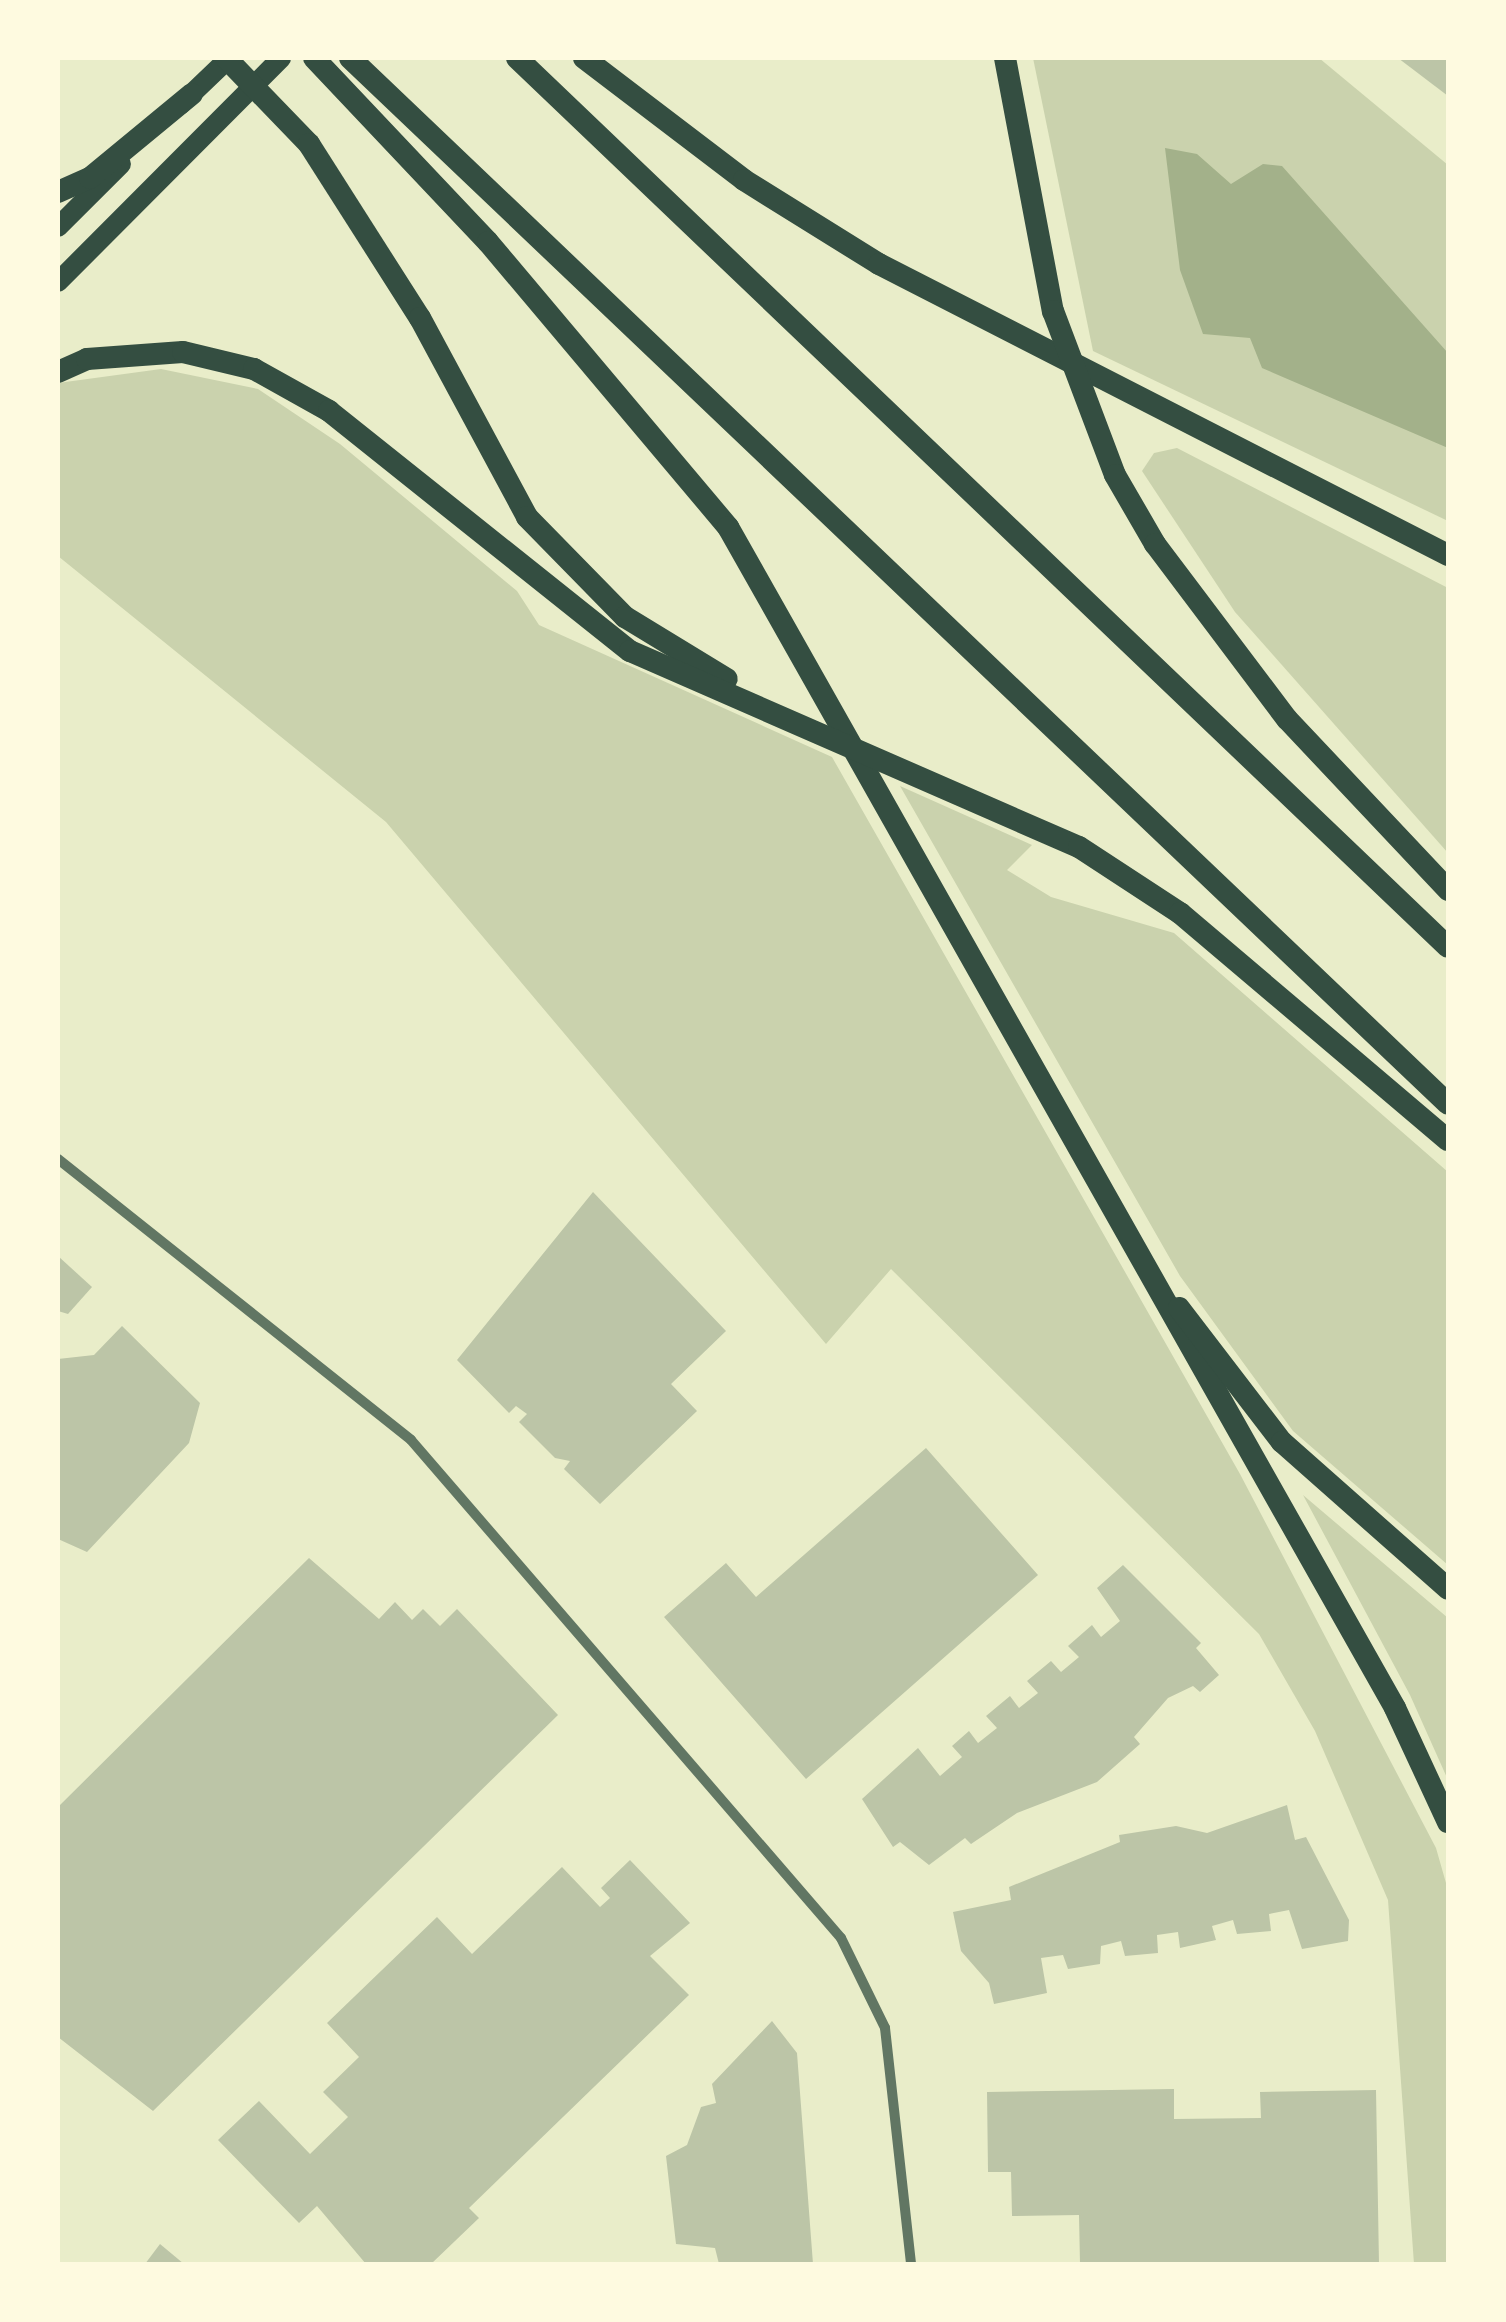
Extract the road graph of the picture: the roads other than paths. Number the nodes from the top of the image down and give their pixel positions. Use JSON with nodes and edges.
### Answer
{"nodes":[{"id":1,"x":227,"y":58,"type":"edge"},
{"id":2,"x":281,"y":58,"type":"edge"},
{"id":3,"x":314,"y":58,"type":"edge"},
{"id":4,"x":350,"y":58,"type":"edge"},
{"id":5,"x":517,"y":58,"type":"edge"},
{"id":6,"x":584,"y":58,"type":"edge"},
{"id":7,"x":1005,"y":58,"type":"edge"},
{"id":8,"x":192,"y":94,"type":"junction"},
{"id":9,"x":58,"y":192,"type":"edge"},
{"id":10,"x":58,"y":227,"type":"edge"},
{"id":11,"x":58,"y":282,"type":"edge"},
{"id":12,"x":58,"y":372,"type":"edge"},
{"id":13,"x":1448,"y":556,"type":"edge"},
{"id":14,"x":798,"y":722,"type":"junction"},
{"id":15,"x":1448,"y":890,"type":"edge"},
{"id":16,"x":1448,"y":947,"type":"edge"},
{"id":17,"x":1448,"y":1104,"type":"edge"},
{"id":18,"x":1448,"y":1140,"type":"edge"},
{"id":19,"x":58,"y":1158,"type":"edge"},
{"id":20,"x":1123,"y":1233,"type":"junction"},
{"id":21,"x":1448,"y":1589,"type":"edge"},
{"id":22,"x":1448,"y":1822,"type":"edge"},
{"id":23,"x":911,"y":2264,"type":"edge"}],
"edges":[{"from":1,"to":8,"type":"main road"},
{"from":1,"to":14,"type":"highway"},
{"from":2,"to":11,"type":"main road"},
{"from":3,"to":20,"type":"highway"},
{"from":4,"to":17,"type":"highway"},
{"from":5,"to":16,"type":"highway"},
{"from":6,"to":13,"type":"highway"},
{"from":7,"to":15,"type":"highway"},
{"from":8,"to":9,"type":"highway"},
{"from":8,"to":10,"type":"main road"},
{"from":12,"to":14,"type":"highway"},
{"from":14,"to":18,"type":"highway"},
{"from":19,"to":23,"type":"street"},
{"from":20,"to":21,"type":"highway"},
{"from":20,"to":22,"type":"highway"}]}
